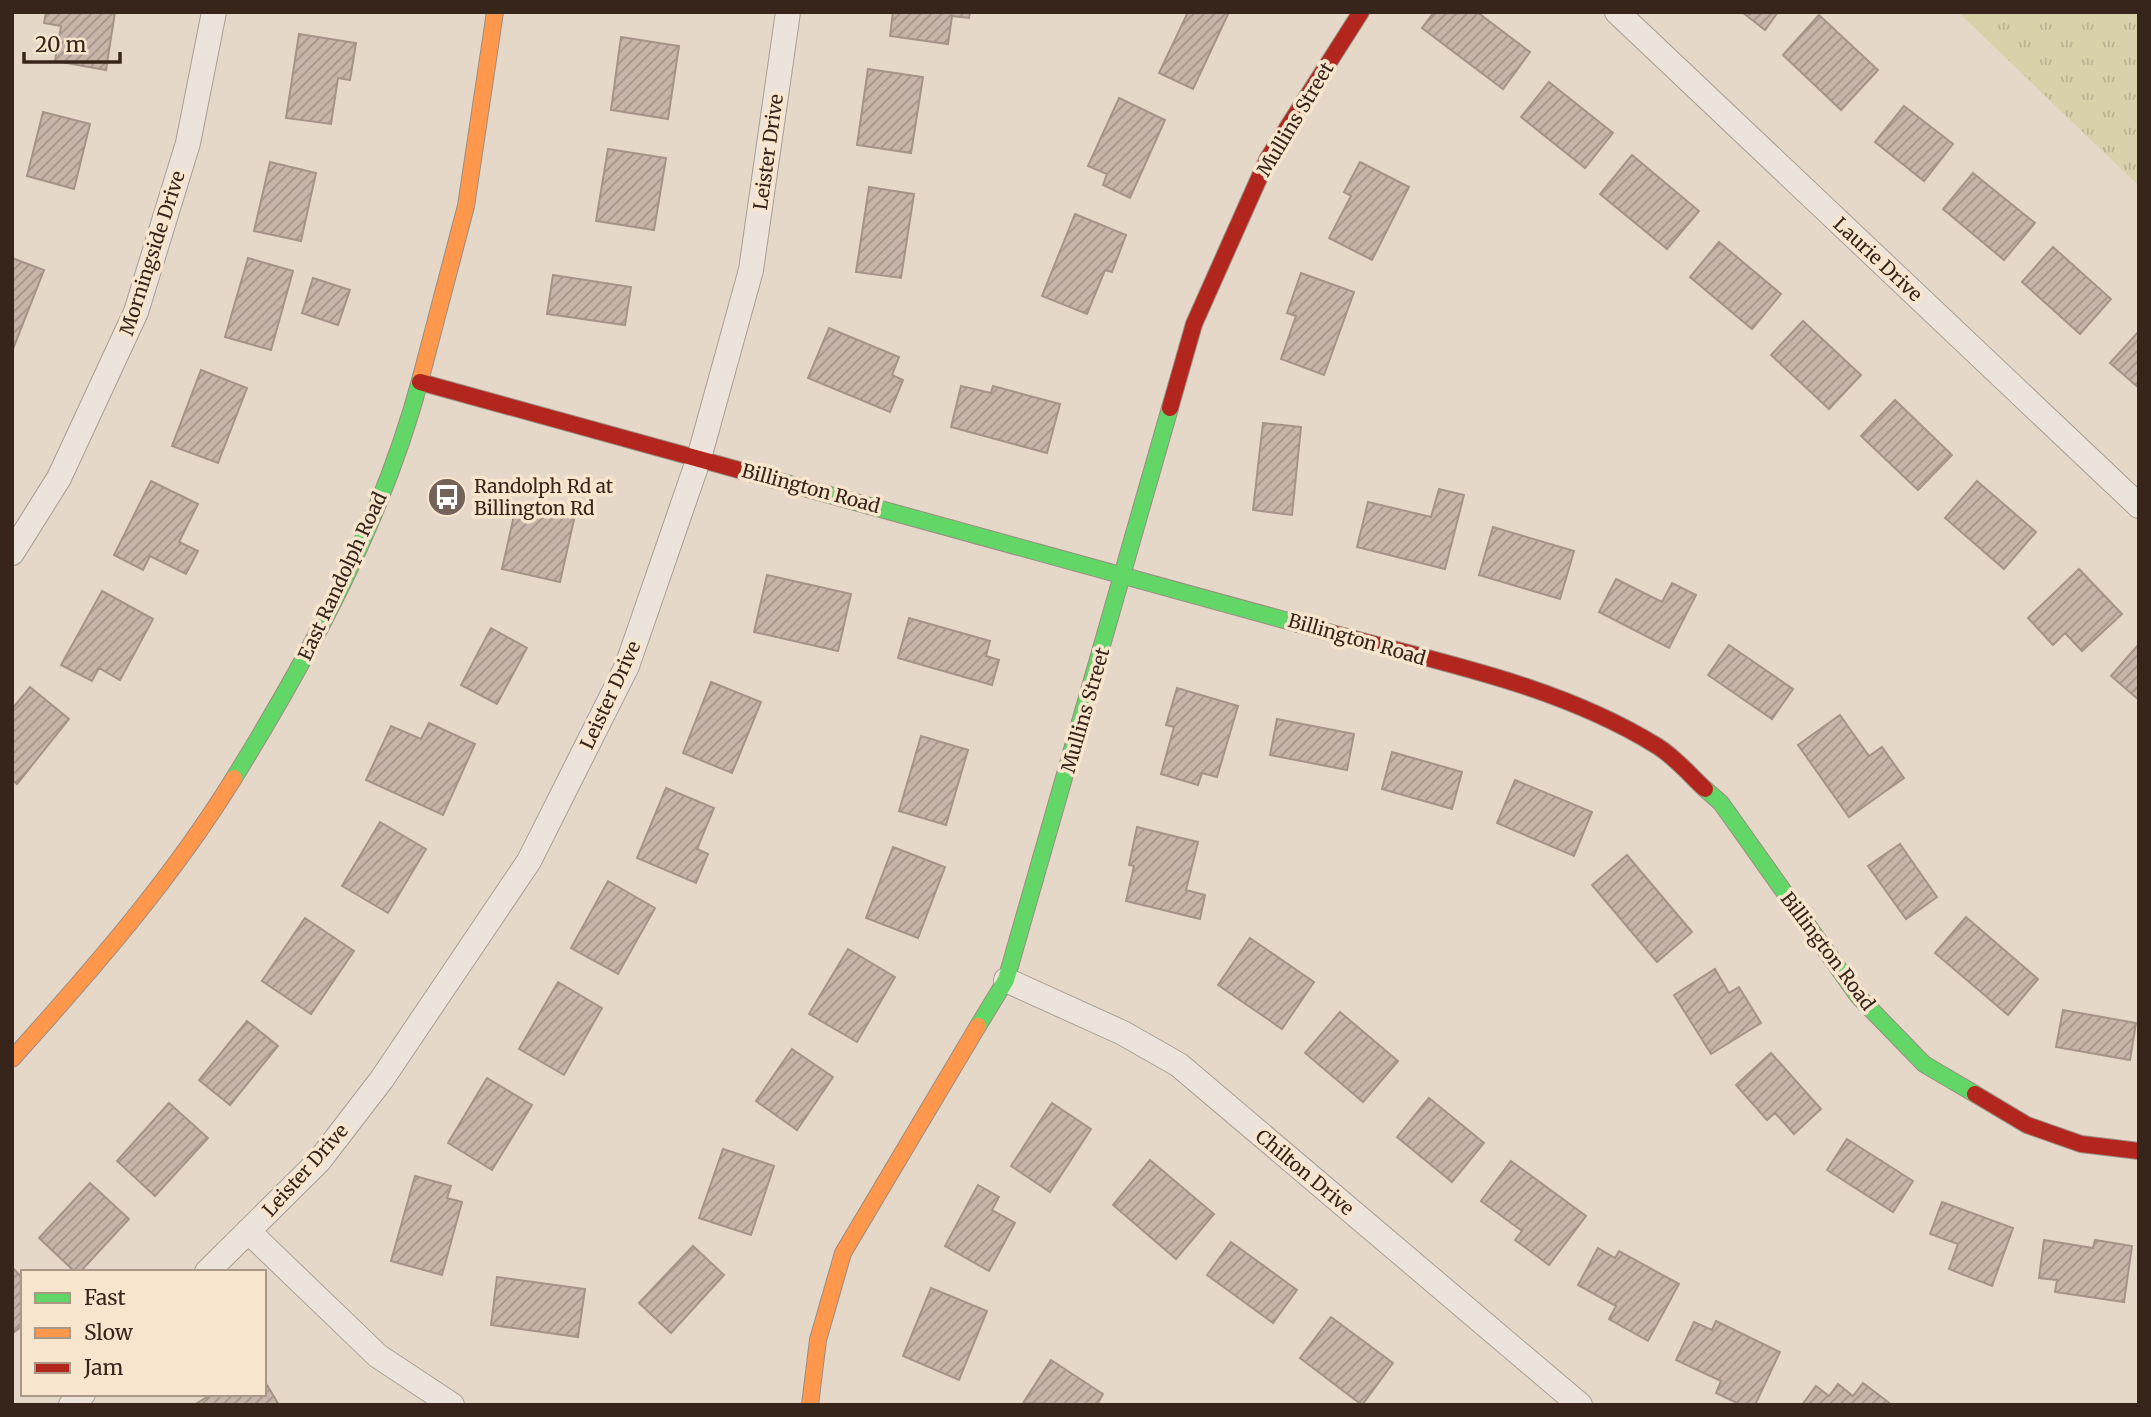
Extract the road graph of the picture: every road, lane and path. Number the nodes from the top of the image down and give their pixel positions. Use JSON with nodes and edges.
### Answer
{"nodes":[{"id":1,"x":215,"y":12,"type":"edge"},
{"id":2,"x":495,"y":12,"type":"edge"},
{"id":3,"x":788,"y":12,"type":"edge"},
{"id":4,"x":1361,"y":12,"type":"edge"},
{"id":5,"x":1617,"y":12,"type":"edge"},
{"id":6,"x":420,"y":382,"type":"junction"},
{"id":7,"x":699,"y":458,"type":"junction"},
{"id":8,"x":2139,"y":506,"type":"edge"},
{"id":9,"x":12,"y":553,"type":"edge"},
{"id":10,"x":1125,"y":574,"type":"junction"},
{"id":11,"x":1006,"y":980,"type":"junction"},
{"id":12,"x":12,"y":1059,"type":"edge"},
{"id":13,"x":2139,"y":1151,"type":"edge"},
{"id":14,"x":248,"y":1231,"type":"junction"},
{"id":15,"x":209,"y":1270,"type":"edge"},
{"id":16,"x":452,"y":1405,"type":"edge"},
{"id":17,"x":810,"y":1405,"type":"edge"},
{"id":18,"x":1580,"y":1405,"type":"edge"}],
"edges":[{"from":1,"to":9,"type":"street","name":"Morningside Drive"},
{"from":2,"to":6,"type":"street","name":"East Randolph Road"},
{"from":3,"to":7,"type":"street","name":"Leister Drive"},
{"from":4,"to":10,"type":"street","name":"Mullins Street"},
{"from":5,"to":8,"type":"street","name":"Laurie Drive"},
{"from":6,"to":7,"type":"street","name":"Billington Road"},
{"from":6,"to":12,"type":"street","name":"East Randolph Road"},
{"from":7,"to":10,"type":"street","name":"Billington Road"},
{"from":7,"to":14,"type":"street","name":"Leister Drive"},
{"from":10,"to":11,"type":"street","name":"Mullins Street"},
{"from":10,"to":13,"type":"street","name":"Billington Road"},
{"from":11,"to":17,"type":"street","name":"Mullins Street"},
{"from":11,"to":18,"type":"street","name":"Chilton Drive"},
{"from":14,"to":15,"type":"street","name":"Leister Drive"},
{"from":14,"to":16,"type":"street"}]}
